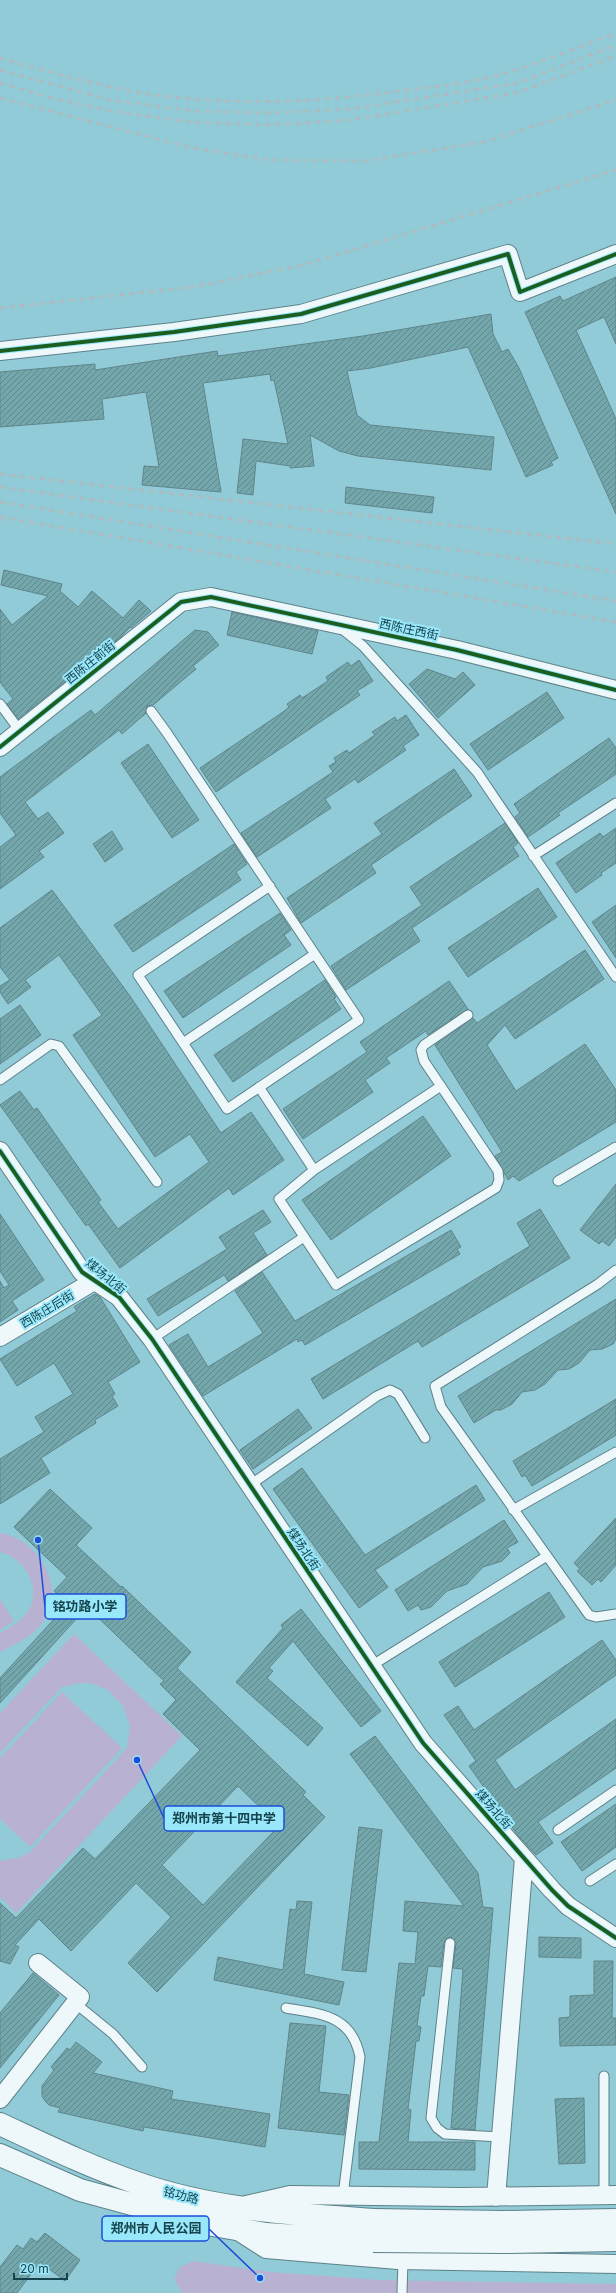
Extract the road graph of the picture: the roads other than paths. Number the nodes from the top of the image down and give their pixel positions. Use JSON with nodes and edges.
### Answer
{"nodes":[{"id":1,"x":616,"y":254,"type":"edge"},
{"id":2,"x":0,"y":351,"type":"edge"},
{"id":3,"x":195,"y":598,"type":"joint"},
{"id":4,"x":336,"y":624,"type":"junction"},
{"id":5,"x":616,"y":690,"type":"edge"},
{"id":6,"x":0,"y":704,"type":"edge"},
{"id":7,"x":151,"y":711,"type":"dead end"},
{"id":8,"x":20,"y":731,"type":"junction"},
{"id":9,"x":0,"y":747,"type":"edge"},
{"id":10,"x":616,"y":803,"type":"edge"},
{"id":11,"x":533,"y":856,"type":"junction"},
{"id":12,"x":270,"y":886,"type":"junction"},
{"id":13,"x":315,"y":954,"type":"junction"},
{"id":14,"x":616,"y":977,"type":"edge"},
{"id":15,"x":468,"y":1015,"type":"dead end"},
{"id":16,"x":183,"y":1043,"type":"junction"},
{"id":17,"x":0,"y":1080,"type":"edge"},
{"id":18,"x":441,"y":1086,"type":"junction"},
{"id":19,"x":259,"y":1087,"type":"junction"},
{"id":20,"x":616,"y":1147,"type":"edge"},
{"id":21,"x":0,"y":1151,"type":"edge"},
{"id":22,"x":314,"y":1170,"type":"junction"},
{"id":23,"x":558,"y":1181,"type":"dead end"},
{"id":24,"x":157,"y":1182,"type":"dead end"},
{"id":25,"x":304,"y":1238,"type":"junction"},
{"id":26,"x":616,"y":1270,"type":"edge"},
{"id":27,"x":94,"y":1281,"type":"junction"},
{"id":28,"x":0,"y":1337,"type":"edge"},
{"id":29,"x":152,"y":1339,"type":"junction"},
{"id":30,"x":425,"y":1438,"type":"dead end"},
{"id":31,"x":616,"y":1452,"type":"edge"},
{"id":32,"x":250,"y":1485,"type":"junction"},
{"id":33,"x":513,"y":1510,"type":"junction"},
{"id":34,"x":547,"y":1556,"type":"junction"},
{"id":35,"x":616,"y":1614,"type":"edge"},
{"id":36,"x":371,"y":1666,"type":"junction"},
{"id":37,"x":616,"y":1790,"type":"edge"},
{"id":38,"x":558,"y":1830,"type":"dead end"},
{"id":39,"x":524,"y":1858,"type":"junction"},
{"id":40,"x":616,"y":1864,"type":"edge"},
{"id":41,"x":590,"y":1881,"type":"dead end"},
{"id":42,"x":616,"y":1938,"type":"edge"},
{"id":43,"x":450,"y":1943,"type":"dead end"},
{"id":44,"x":38,"y":1964,"type":"dead end"},
{"id":45,"x":75,"y":2003,"type":"junction"},
{"id":46,"x":286,"y":2008,"type":"dead end"},
{"id":47,"x":142,"y":2068,"type":"dead end"},
{"id":48,"x":604,"y":2076,"type":"dead end"},
{"id":49,"x":0,"y":2099,"type":"edge"},
{"id":50,"x":0,"y":2124,"type":"edge"},
{"id":51,"x":501,"y":2137,"type":"junction"},
{"id":52,"x":0,"y":2155,"type":"edge"},
{"id":53,"x":343,"y":2196,"type":"junction"},
{"id":54,"x":610,"y":2196,"type":"edge"},
{"id":55,"x":496,"y":2197,"type":"junction"},
{"id":56,"x":239,"y":2207,"type":"junction"},
{"id":57,"x":616,"y":2220,"type":"edge"},
{"id":58,"x":236,"y":2229,"type":"junction"},
{"id":59,"x":374,"y":2230,"type":"junction"},
{"id":60,"x":616,"y":2240,"type":"edge"},
{"id":61,"x":403,"y":2260,"type":"junction"},
{"id":62,"x":616,"y":2264,"type":"edge"},
{"id":63,"x":402,"y":2293,"type":"edge"}],
"edges":[{"from":1,"to":2,"type":"street"},
{"from":3,"to":4,"type":"street","name":"西陈庄西街"},
{"from":3,"to":8,"type":"street","name":"西陈庄前街"},
{"from":4,"to":5,"type":"street","name":"西陈庄西街"},
{"from":4,"to":11,"type":"lane"},
{"from":6,"to":8,"type":"lane"},
{"from":7,"to":12,"type":"lane"},
{"from":8,"to":9,"type":"street","name":"西陈庄前街"},
{"from":10,"to":11,"type":"lane"},
{"from":11,"to":14,"type":"lane"},
{"from":12,"to":13,"type":"lane"},
{"from":12,"to":16,"type":"lane"},
{"from":13,"to":16,"type":"lane"},
{"from":13,"to":19,"type":"lane"},
{"from":15,"to":18,"type":"lane"},
{"from":16,"to":19,"type":"lane"},
{"from":17,"to":24,"type":"lane"},
{"from":18,"to":22,"type":"lane"},
{"from":18,"to":25,"type":"lane"},
{"from":19,"to":22,"type":"lane"},
{"from":20,"to":23,"type":"lane"},
{"from":21,"to":27,"type":"street","name":"煤场北街"},
{"from":22,"to":25,"type":"lane"},
{"from":25,"to":29,"type":"lane"},
{"from":26,"to":33,"type":"lane"},
{"from":27,"to":28,"type":"street","name":"西陈庄后街"},
{"from":27,"to":29,"type":"street","name":"煤场北街"},
{"from":29,"to":32,"type":"street","name":"煤场北街"},
{"from":30,"to":32,"type":"lane"},
{"from":31,"to":33,"type":"lane"},
{"from":32,"to":36,"type":"street","name":"煤场北街"},
{"from":33,"to":34,"type":"lane"},
{"from":34,"to":35,"type":"lane"},
{"from":34,"to":36,"type":"lane"},
{"from":36,"to":39,"type":"street","name":"煤场北街"},
{"from":37,"to":38,"type":"lane"},
{"from":39,"to":42,"type":"street","name":"煤场北街"},
{"from":39,"to":51,"type":"street"},
{"from":40,"to":41,"type":"lane"},
{"from":43,"to":51,"type":"lane"},
{"from":44,"to":45,"type":"street"},
{"from":45,"to":47,"type":"lane"},
{"from":45,"to":49,"type":"street"},
{"from":46,"to":53,"type":"lane"},
{"from":48,"to":54,"type":"lane"},
{"from":50,"to":56,"type":"main road","name":"铭功路"},
{"from":51,"to":55,"type":"street"},
{"from":52,"to":58,"type":"main road","name":"铭功路"},
{"from":53,"to":55,"type":"street"},
{"from":53,"to":56,"type":"street"},
{"from":54,"to":55,"type":"street"},
{"from":56,"to":59,"type":"main road","name":"铭功路"},
{"from":57,"to":59,"type":"main road","bridge":true},
{"from":58,"to":59,"type":"main road","name":"铭功路"},
{"from":58,"to":61,"type":"street"},
{"from":59,"to":60,"type":"main road","bridge":true},
{"from":61,"to":62,"type":"street"},
{"from":61,"to":63,"type":"lane"}]}
